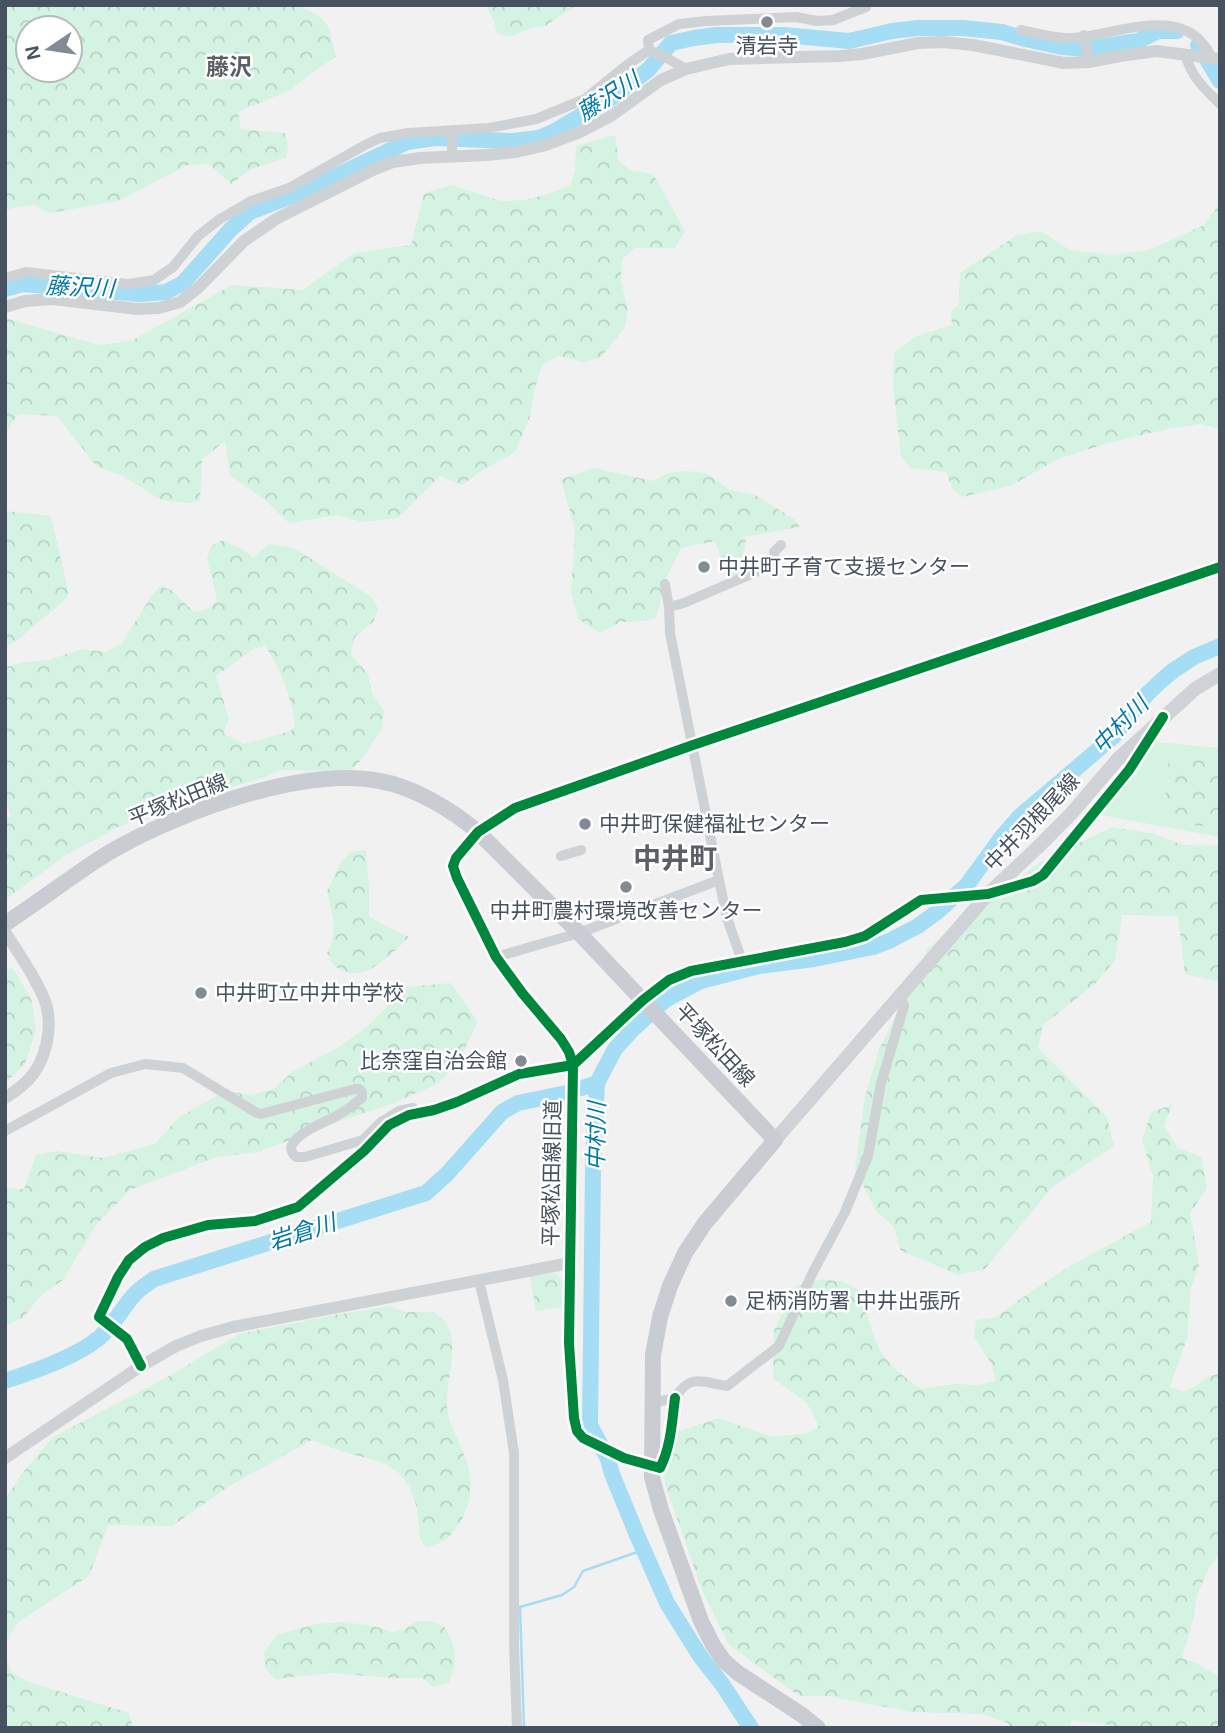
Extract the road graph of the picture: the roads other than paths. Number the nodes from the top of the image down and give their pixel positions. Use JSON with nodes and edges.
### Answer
{"nodes":[{"id":1,"x":866,"y":7,"type":"dead end"},
{"id":2,"x":1021,"y":30,"type":"dead end"},
{"id":3,"x":1085,"y":37,"type":"junction"},
{"id":4,"x":651,"y":51,"type":"junction"},
{"id":5,"x":1182,"y":55,"type":"junction"},
{"id":6,"x":1216,"y":58,"type":"edge"},
{"id":7,"x":1089,"y":59,"type":"junction"},
{"id":8,"x":685,"y":69,"type":"junction"},
{"id":9,"x":1220,"y":104,"type":"edge"},
{"id":10,"x":452,"y":130,"type":"junction"},
{"id":11,"x":453,"y":156,"type":"junction"},
{"id":12,"x":5,"y":278,"type":"edge"},
{"id":13,"x":5,"y":307,"type":"edge"},
{"id":14,"x":781,"y":545,"type":"dead end"},
{"id":15,"x":1220,"y":567,"type":"edge"},
{"id":16,"x":664,"y":584,"type":"dead end"},
{"id":17,"x":669,"y":607,"type":"junction"},
{"id":18,"x":1220,"y":674,"type":"edge"},
{"id":19,"x":1163,"y":718,"type":"junction"},
{"id":20,"x":693,"y":745,"type":"junction"},
{"id":21,"x":1129,"y":770,"type":"junction"},
{"id":22,"x":1100,"y":779,"type":"junction"},
{"id":23,"x":478,"y":832,"type":"junction"},
{"id":24,"x":580,"y":850,"type":"dead end"},
{"id":25,"x":561,"y":856,"type":"dead end"},
{"id":26,"x":719,"y":880,"type":"junction"},
{"id":27,"x":981,"y":894,"type":"junction"},
{"id":28,"x":5,"y":924,"type":"edge"},
{"id":29,"x":5,"y":932,"type":"edge"},
{"id":30,"x":579,"y":933,"type":"junction"},
{"id":31,"x":496,"y":957,"type":"junction"},
{"id":32,"x":742,"y":961,"type":"junction"},
{"id":33,"x":900,"y":995,"type":"junction"},
{"id":34,"x":645,"y":1003,"type":"junction"},
{"id":35,"x":573,"y":1065,"type":"junction"},
{"id":36,"x":5,"y":1098,"type":"edge"},
{"id":37,"x":419,"y":1114,"type":"junction"},
{"id":38,"x":5,"y":1131,"type":"edge"},
{"id":39,"x":775,"y":1140,"type":"junction"},
{"id":40,"x":570,"y":1263,"type":"junction"},
{"id":41,"x":479,"y":1281,"type":"junction"},
{"id":42,"x":141,"y":1366,"type":"junction"},
{"id":43,"x":675,"y":1398,"type":"junction"},
{"id":44,"x":652,"y":1403,"type":"junction"},
{"id":45,"x":5,"y":1458,"type":"edge"},
{"id":46,"x":652,"y":1465,"type":"junction"},
{"id":47,"x":517,"y":1728,"type":"edge"},
{"id":48,"x":818,"y":1728,"type":"edge"}],
"edges":[{"from":1,"to":4,"type":"street"},
{"from":2,"to":3,"type":"street"},
{"from":3,"to":6,"type":"street"},
{"from":3,"to":7,"type":"street"},
{"from":4,"to":8,"type":"street"},
{"from":4,"to":10,"type":"street"},
{"from":5,"to":6,"type":"street"},
{"from":5,"to":7,"type":"street"},
{"from":5,"to":9,"type":"street"},
{"from":7,"to":8,"type":"street"},
{"from":8,"to":11,"type":"street"},
{"from":10,"to":11,"type":"street"},
{"from":10,"to":12,"type":"street"},
{"from":11,"to":13,"type":"street"},
{"from":14,"to":17,"type":"street"},
{"from":15,"to":20,"type":"street"},
{"from":16,"to":17,"type":"street"},
{"from":17,"to":20,"type":"street"},
{"from":18,"to":19,"type":"main road","name":"中井羽根尾線"},
{"from":19,"to":21,"type":"street"},
{"from":19,"to":22,"type":"main road","name":"中井羽根尾線"},
{"from":20,"to":23,"type":"street"},
{"from":20,"to":26,"type":"street"},
{"from":21,"to":22,"type":"street"},
{"from":21,"to":27,"type":"street"},
{"from":22,"to":27,"type":"main road","name":"中井羽根尾線"},
{"from":23,"to":28,"type":"main road","name":"平塚松田線"},
{"from":23,"to":30,"type":"main road","name":"平塚松田線"},
{"from":23,"to":31,"type":"street","name":"平塚松田線旧道"},
{"from":24,"to":25,"type":"street"},
{"from":26,"to":30,"type":"street"},
{"from":26,"to":32,"type":"street"},
{"from":27,"to":32,"type":"street"},
{"from":27,"to":33,"type":"main road","name":"中井羽根尾線"},
{"from":29,"to":36,"type":"street"},
{"from":30,"to":31,"type":"street"},
{"from":30,"to":34,"type":"main road","name":"平塚松田線"},
{"from":31,"to":35,"type":"street","name":"平塚松田線旧道"},
{"from":32,"to":34,"type":"street"},
{"from":33,"to":39,"type":"main road","name":"中井羽根尾線"},
{"from":33,"to":43,"type":"street"},
{"from":34,"to":35,"type":"street"},
{"from":34,"to":39,"type":"main road","name":"平塚松田線"},
{"from":35,"to":37,"type":"street"},
{"from":35,"to":40,"type":"street","name":"平塚松田線旧道"},
{"from":37,"to":38,"type":"street"},
{"from":37,"to":42,"type":"street"},
{"from":39,"to":44,"type":"main road"},
{"from":40,"to":41,"type":"street"},
{"from":40,"to":46,"type":"street","name":"平塚松田線旧道"},
{"from":41,"to":42,"type":"street"},
{"from":41,"to":47,"type":"street"},
{"from":42,"to":45,"type":"street"},
{"from":43,"to":44,"type":"street"},
{"from":43,"to":46,"type":"street"},
{"from":44,"to":46,"type":"main road"},
{"from":46,"to":48,"type":"main road"}]}
